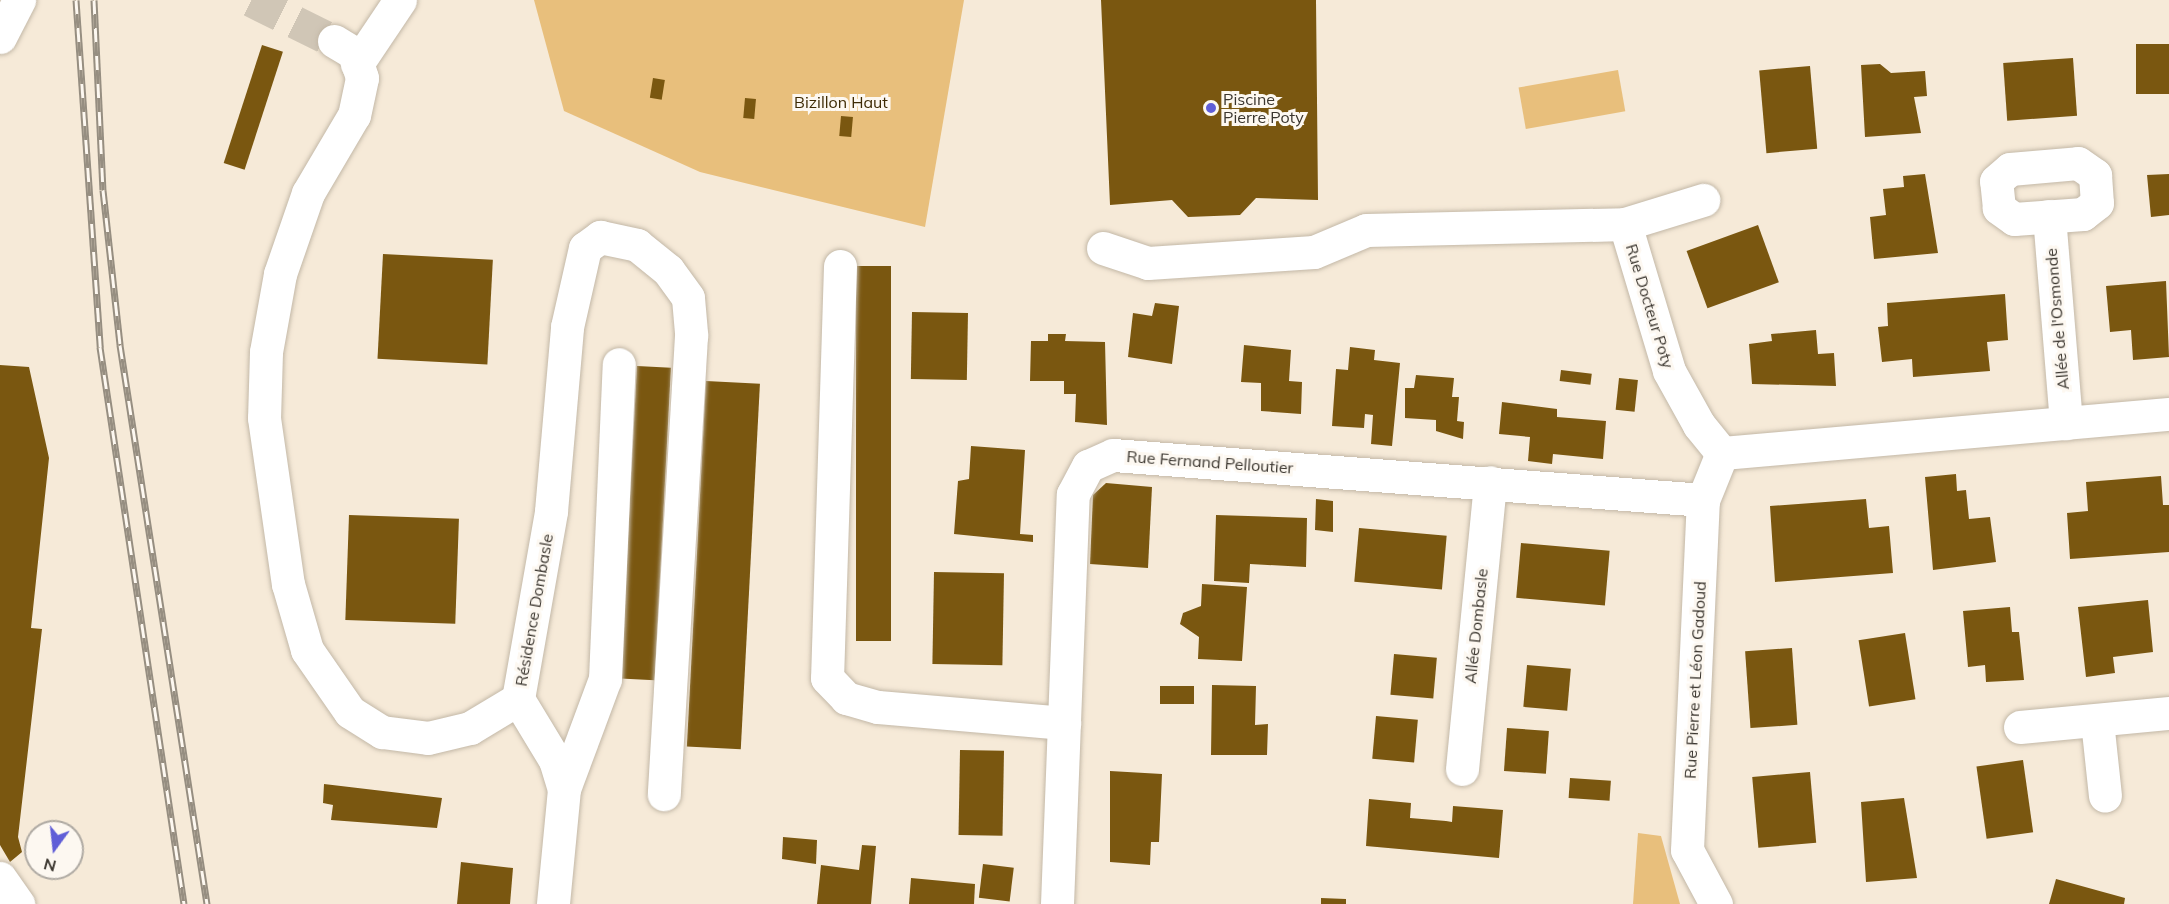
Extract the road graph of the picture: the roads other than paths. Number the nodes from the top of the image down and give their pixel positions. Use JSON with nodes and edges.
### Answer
{"nodes":[{"id":1,"x":19,"y":0,"type":"edge"},
{"id":2,"x":400,"y":0,"type":"edge"},
{"id":3,"x":0,"y":37,"type":"edge"},
{"id":4,"x":334,"y":41,"type":"tunnel mouth"},
{"id":5,"x":357,"y":64,"type":"junction"},
{"id":6,"x":1703,"y":200,"type":"dead end"},
{"id":7,"x":2049,"y":216,"type":"dead end"},
{"id":8,"x":1625,"y":224,"type":"junction"},
{"id":9,"x":1103,"y":248,"type":"dead end"},
{"id":10,"x":840,"y":266,"type":"dead end"},
{"id":11,"x":619,"y":364,"type":"dead end"},
{"id":12,"x":2169,"y":414,"type":"edge"},
{"id":13,"x":2066,"y":423,"type":"junction"},
{"id":14,"x":1722,"y":453,"type":"junction"},
{"id":15,"x":1490,"y":483,"type":"junction"},
{"id":16,"x":1703,"y":500,"type":"junction"},
{"id":17,"x":518,"y":699,"type":"junction"},
{"id":18,"x":2169,"y":713,"type":"edge"},
{"id":19,"x":2097,"y":721,"type":"junction"},
{"id":20,"x":1064,"y":723,"type":"junction"},
{"id":21,"x":2020,"y":727,"type":"dead end"},
{"id":22,"x":1462,"y":769,"type":"dead end"},
{"id":23,"x":564,"y":789,"type":"junction"},
{"id":24,"x":664,"y":794,"type":"dead end"},
{"id":25,"x":2105,"y":796,"type":"dead end"},
{"id":26,"x":0,"y":878,"type":"edge"},
{"id":27,"x":18,"y":904,"type":"edge"},
{"id":28,"x":552,"y":904,"type":"edge"},
{"id":29,"x":1057,"y":904,"type":"edge"},
{"id":30,"x":1716,"y":904,"type":"edge"}],
"edges":[{"from":1,"to":3,"type":"street"},
{"from":2,"to":5,"type":"street"},
{"from":4,"to":5,"type":"street"},
{"from":5,"to":17,"type":"street","name":"Résidence Dombasle"},
{"from":6,"to":8,"type":"street"},
{"from":7,"to":13,"type":"street","name":"Allée de l'Osmonde"},
{"from":8,"to":9,"type":"street","name":"Rue Docteur Poty"},
{"from":8,"to":14,"type":"street","name":"Rue Docteur Poty"},
{"from":10,"to":20,"type":"street"},
{"from":11,"to":23,"type":"street"},
{"from":12,"to":13,"type":"street"},
{"from":13,"to":14,"type":"street"},
{"from":14,"to":16,"type":"street","name":"Rue Pierre et Léon Gadoud"},
{"from":15,"to":16,"type":"street","name":"Rue Fernand Pelloutier"},
{"from":15,"to":20,"type":"street","name":"Rue Fernand Pelloutier"},
{"from":15,"to":22,"type":"street","name":"Allée Dombasle"},
{"from":16,"to":30,"type":"street","name":"Rue Pierre et Léon Gadoud"},
{"from":17,"to":23,"type":"street"},
{"from":17,"to":24,"type":"street","name":"Résidence Dombasle"},
{"from":18,"to":19,"type":"street"},
{"from":19,"to":21,"type":"street"},
{"from":19,"to":25,"type":"street"},
{"from":20,"to":29,"type":"street","name":"Rue Fernand Pelloutier"},
{"from":23,"to":28,"type":"street"},
{"from":26,"to":27,"type":"street"}]}
